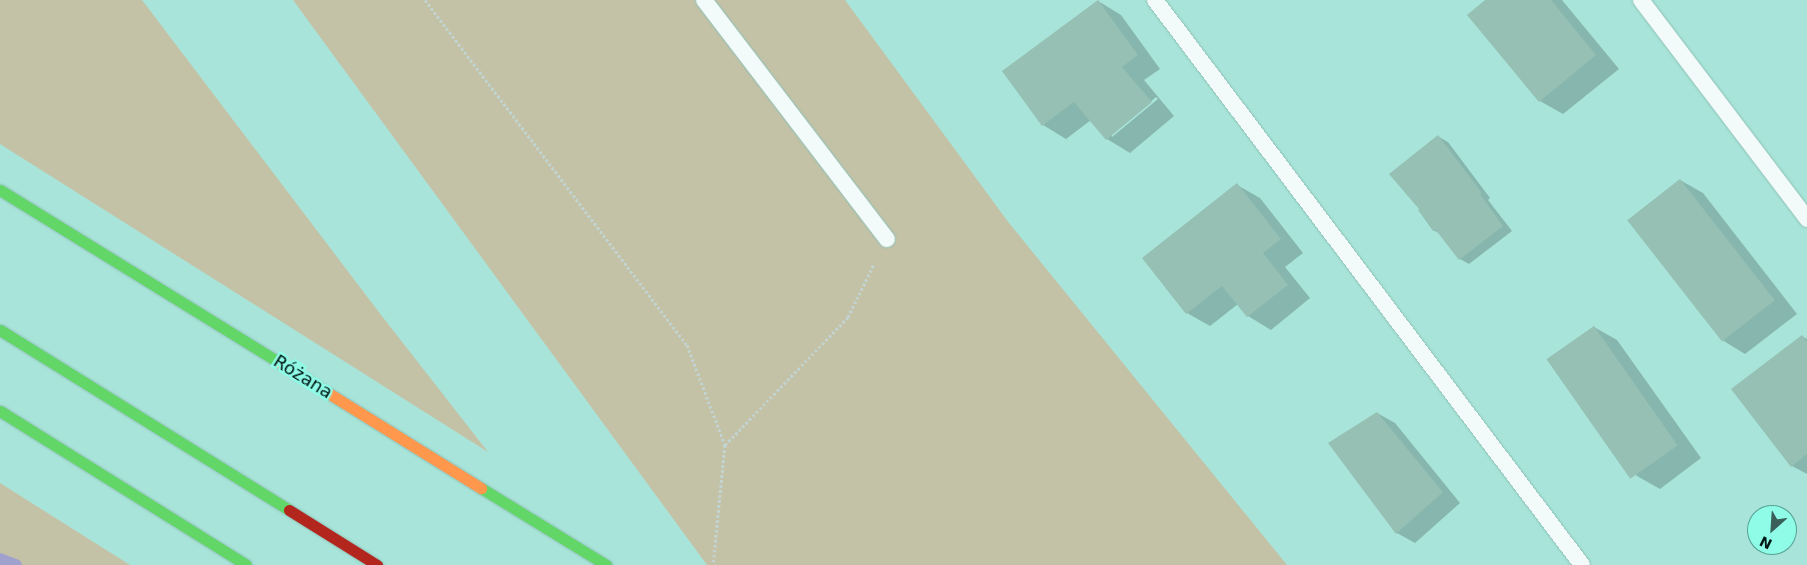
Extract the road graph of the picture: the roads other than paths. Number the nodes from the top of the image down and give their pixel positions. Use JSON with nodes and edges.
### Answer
{"nodes":[{"id":1,"x":704,"y":0,"type":"edge"},
{"id":2,"x":1155,"y":0,"type":"edge"},
{"id":3,"x":1641,"y":0,"type":"edge"},
{"id":4,"x":0,"y":190,"type":"edge"},
{"id":5,"x":1807,"y":219,"type":"edge"},
{"id":6,"x":887,"y":239,"type":"road end"},
{"id":7,"x":0,"y":330,"type":"edge"},
{"id":8,"x":0,"y":411,"type":"edge"},
{"id":9,"x":246,"y":565,"type":"edge"},
{"id":10,"x":377,"y":565,"type":"edge"},
{"id":11,"x":606,"y":565,"type":"edge"},
{"id":12,"x":1582,"y":565,"type":"edge"}],
"edges":[{"from":1,"to":6,"type":"lane"},
{"from":2,"to":12,"type":"lane"},
{"from":3,"to":5,"type":"lane"},
{"from":4,"to":11,"type":"main road","name":"Różana"},
{"from":7,"to":10,"type":"main road"},
{"from":8,"to":9,"type":"main road"}]}
